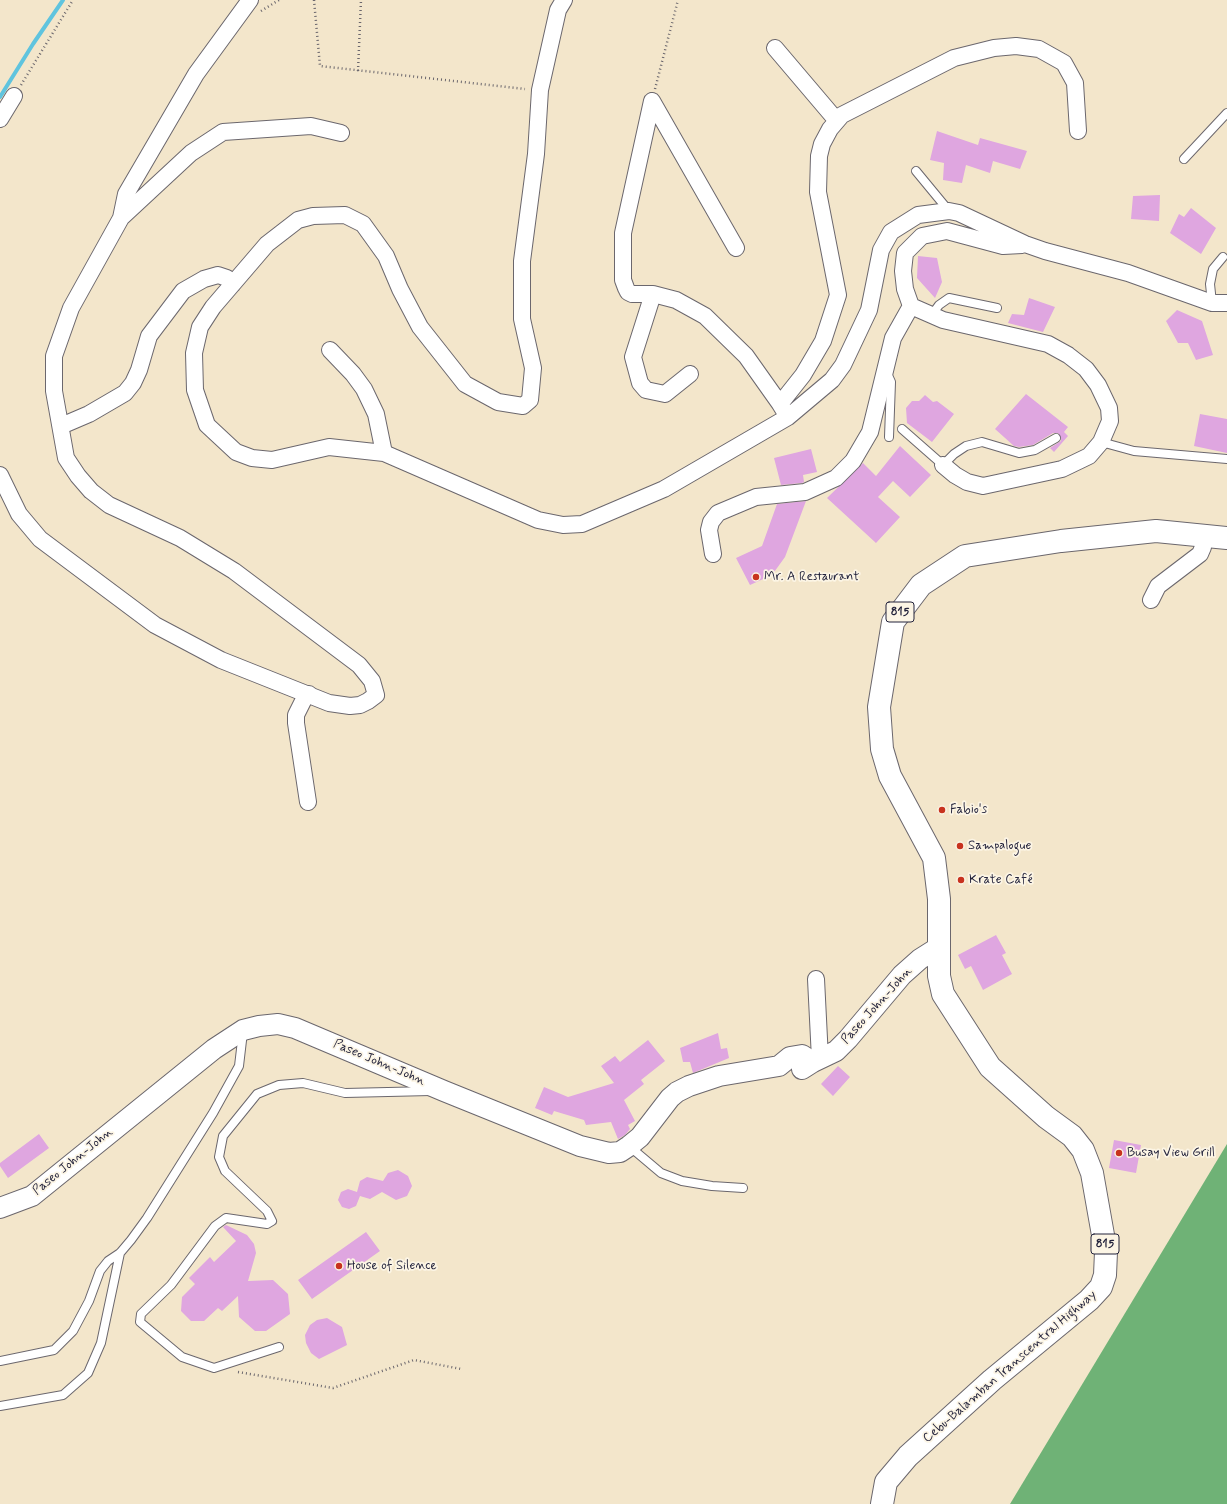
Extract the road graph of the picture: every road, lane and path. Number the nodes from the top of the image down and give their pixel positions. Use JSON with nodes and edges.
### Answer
{"nodes":[{"id":1,"x":72,"y":0,"type":"edge"},
{"id":2,"x":250,"y":0,"type":"edge"},
{"id":3,"x":314,"y":0,"type":"edge"},
{"id":4,"x":361,"y":0,"type":"edge"},
{"id":5,"x":564,"y":0,"type":"edge"},
{"id":6,"x":678,"y":0,"type":"edge"},
{"id":7,"x":775,"y":48,"type":"dead end"},
{"id":8,"x":358,"y":71,"type":"junction"},
{"id":9,"x":540,"y":90,"type":"junction"},
{"id":10,"x":14,"y":96,"type":"joint"},
{"id":11,"x":652,"y":101,"type":"junction"},
{"id":12,"x":1227,"y":113,"type":"edge"},
{"id":13,"x":0,"y":120,"type":"edge"},
{"id":14,"x":836,"y":122,"type":"junction"},
{"id":15,"x":1078,"y":131,"type":"dead end"},
{"id":16,"x":342,"y":133,"type":"dead end"},
{"id":17,"x":1184,"y":159,"type":"dead end"},
{"id":18,"x":916,"y":171,"type":"dead end"},
{"id":19,"x":949,"y":211,"type":"junction"},
{"id":20,"x":121,"y":218,"type":"junction"},
{"id":21,"x":1025,"y":244,"type":"junction"},
{"id":22,"x":736,"y":248,"type":"dead end"},
{"id":23,"x":1223,"y":257,"type":"dead end"},
{"id":24,"x":232,"y":284,"type":"junction"},
{"id":25,"x":653,"y":294,"type":"junction"},
{"id":26,"x":1220,"y":303,"type":"edge"},
{"id":27,"x":911,"y":306,"type":"junction"},
{"id":28,"x":997,"y":308,"type":"dead end"},
{"id":29,"x":931,"y":316,"type":"junction"},
{"id":30,"x":330,"y":350,"type":"dead end"},
{"id":31,"x":885,"y":369,"type":"junction"},
{"id":32,"x":690,"y":374,"type":"dead end"},
{"id":33,"x":784,"y":410,"type":"junction"},
{"id":34,"x":61,"y":426,"type":"junction"},
{"id":35,"x":902,"y":429,"type":"dead end"},
{"id":36,"x":889,"y":437,"type":"dead end"},
{"id":37,"x":1056,"y":438,"type":"dead end"},
{"id":38,"x":1101,"y":442,"type":"junction"},
{"id":39,"x":384,"y":453,"type":"junction"},
{"id":40,"x":1227,"y":459,"type":"edge"},
{"id":41,"x":943,"y":465,"type":"junction"},
{"id":42,"x":0,"y":475,"type":"edge"},
{"id":43,"x":1202,"y":535,"type":"junction"},
{"id":44,"x":1227,"y":538,"type":"edge"},
{"id":45,"x":713,"y":554,"type":"dead end"},
{"id":46,"x":1152,"y":600,"type":"dead end"},
{"id":47,"x":309,"y":694,"type":"junction"},
{"id":48,"x":308,"y":802,"type":"dead end"},
{"id":49,"x":938,"y":947,"type":"junction"},
{"id":50,"x":816,"y":978,"type":"dead end"},
{"id":51,"x":243,"y":1030,"type":"junction"},
{"id":52,"x":817,"y":1060,"type":"junction"},
{"id":53,"x":444,"y":1091,"type":"junction"},
{"id":54,"x":630,"y":1146,"type":"junction"},
{"id":55,"x":743,"y":1188,"type":"dead end"},
{"id":56,"x":0,"y":1208,"type":"edge"},
{"id":57,"x":120,"y":1253,"type":"junction"},
{"id":58,"x":279,"y":1347,"type":"dead end"},
{"id":59,"x":0,"y":1361,"type":"edge"},
{"id":60,"x":214,"y":1368,"type":"junction"},
{"id":61,"x":461,"y":1369,"type":"dead end"},
{"id":62,"x":0,"y":1406,"type":"edge"},
{"id":63,"x":882,"y":1504,"type":"edge"}],
"edges":[{"from":1,"to":10,"type":"path"},
{"from":2,"to":20,"type":"street"},
{"from":3,"to":8,"type":"path"},
{"from":4,"to":8,"type":"path"},
{"from":5,"to":9,"type":"street"},
{"from":6,"to":11,"type":"path"},
{"from":7,"to":14,"type":"street"},
{"from":8,"to":9,"type":"path"},
{"from":9,"to":24,"type":"street"},
{"from":10,"to":13,"type":"street"},
{"from":11,"to":22,"type":"street"},
{"from":11,"to":25,"type":"street"},
{"from":12,"to":17,"type":"lane"},
{"from":14,"to":15,"type":"street"},
{"from":14,"to":33,"type":"street"},
{"from":16,"to":20,"type":"street"},
{"from":18,"to":19,"type":"lane"},
{"from":19,"to":21,"type":"street"},
{"from":19,"to":33,"type":"street"},
{"from":20,"to":34,"type":"street"},
{"from":21,"to":26,"type":"street"},
{"from":21,"to":27,"type":"street"},
{"from":23,"to":26,"type":"lane"},
{"from":24,"to":34,"type":"street"},
{"from":24,"to":39,"type":"street"},
{"from":25,"to":32,"type":"street"},
{"from":25,"to":33,"type":"street"},
{"from":27,"to":29,"type":"street"},
{"from":27,"to":31,"type":"street"},
{"from":28,"to":29,"type":"lane"},
{"from":29,"to":38,"type":"street"},
{"from":30,"to":39,"type":"street"},
{"from":31,"to":36,"type":"lane"},
{"from":31,"to":45,"type":"street"},
{"from":33,"to":39,"type":"street"},
{"from":34,"to":47,"type":"street"},
{"from":35,"to":41,"type":"lane"},
{"from":37,"to":41,"type":"lane"},
{"from":38,"to":40,"type":"lane"},
{"from":38,"to":41,"type":"street"},
{"from":42,"to":47,"type":"street"},
{"from":43,"to":44,"type":"main road","name":"Cebu-Balamban Transcentral Highway","number":"815"},
{"from":43,"to":46,"type":"street"},
{"from":43,"to":49,"type":"main road","name":"Cebu-Balamban Transcentral Highway","number":"815"},
{"from":47,"to":48,"type":"street"},
{"from":49,"to":52,"type":"street","name":"Paseo John-John"},
{"from":49,"to":63,"type":"main road","name":"Cebu-Balamban Transcentral Highway","number":"815"},
{"from":50,"to":52,"type":"street"},
{"from":51,"to":53,"type":"street","name":"Paseo John-John"},
{"from":51,"to":56,"type":"street","name":"Paseo John-John"},
{"from":51,"to":57,"type":"lane"},
{"from":52,"to":54,"type":"street","name":"Paseo John-John"},
{"from":53,"to":54,"type":"street","name":"Paseo John-John"},
{"from":53,"to":60,"type":"lane"},
{"from":54,"to":55,"type":"lane"},
{"from":57,"to":59,"type":"lane"},
{"from":57,"to":62,"type":"lane"},
{"from":58,"to":60,"type":"lane"},
{"from":60,"to":61,"type":"path"}]}
